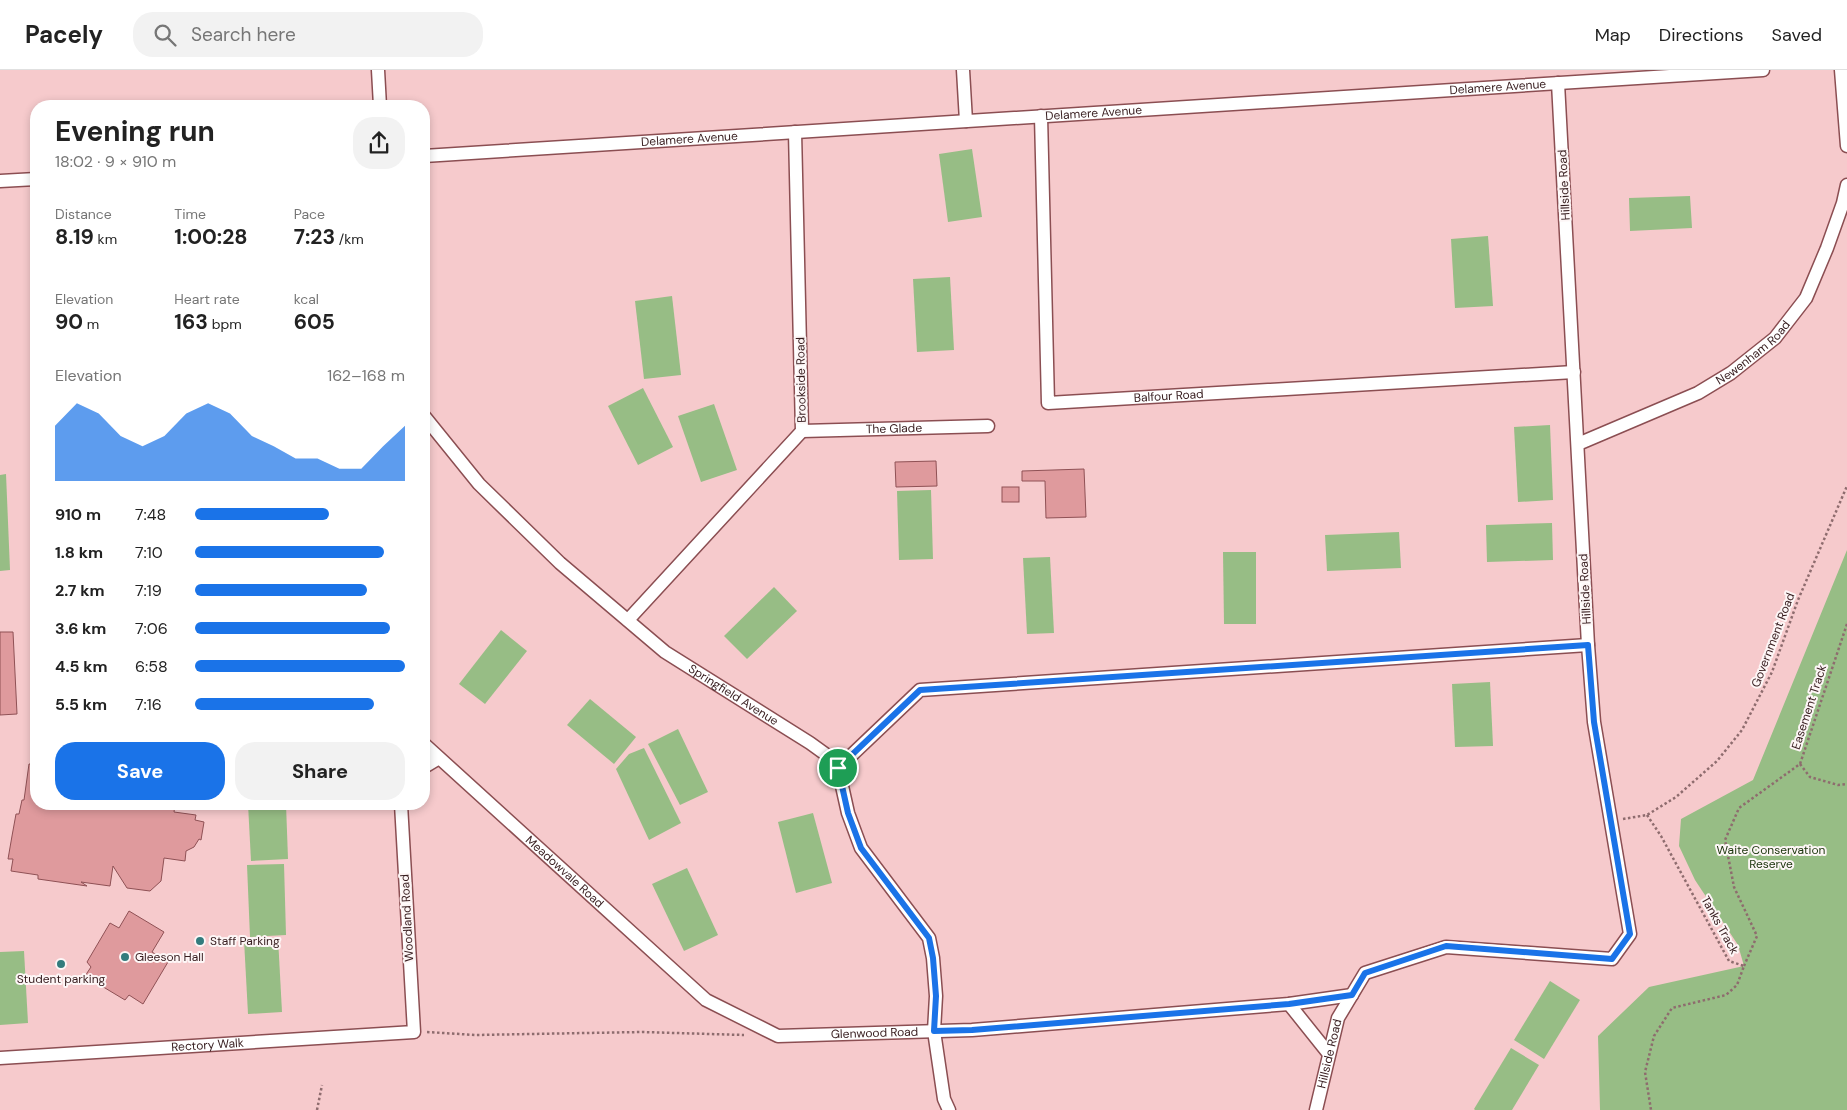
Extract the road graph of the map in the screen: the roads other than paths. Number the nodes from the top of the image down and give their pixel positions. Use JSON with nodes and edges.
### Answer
{"nodes":[{"id":1,"x":378,"y":70,"type":"edge"},
{"id":2,"x":963,"y":70,"type":"edge"},
{"id":3,"x":1763,"y":70,"type":"edge"},
{"id":4,"x":1841,"y":70,"type":"edge"},
{"id":5,"x":1576,"y":76,"type":"edge"},
{"id":6,"x":1558,"y":83,"type":"junction"},
{"id":7,"x":380,"y":100,"type":"edge"},
{"id":8,"x":1041,"y":116,"type":"junction"},
{"id":9,"x":966,"y":120,"type":"junction"},
{"id":10,"x":795,"y":132,"type":"junction"},
{"id":11,"x":1847,"y":146,"type":"edge"},
{"id":12,"x":430,"y":156,"type":"edge"},
{"id":13,"x":30,"y":179,"type":"edge"},
{"id":14,"x":0,"y":181,"type":"edge"},
{"id":15,"x":1847,"y":184,"type":"edge"},
{"id":16,"x":1574,"y":372,"type":"junction"},
{"id":17,"x":430,"y":424,"type":"edge"},
{"id":18,"x":988,"y":426,"type":"dead end"},
{"id":19,"x":802,"y":431,"type":"junction"},
{"id":20,"x":1578,"y":444,"type":"junction"},
{"id":21,"x":628,"y":620,"type":"junction"},
{"id":22,"x":1588,"y":645,"type":"junction"},
{"id":23,"x":430,"y":750,"type":"edge"},
{"id":24,"x":439,"y":758,"type":"junction"},
{"id":25,"x":430,"y":763,"type":"edge"},
{"id":26,"x":838,"y":768,"type":"junction"},
{"id":27,"x":402,"y":810,"type":"edge"},
{"id":28,"x":1352,"y":995,"type":"junction"},
{"id":29,"x":706,"y":1000,"type":"joint"},
{"id":30,"x":1289,"y":1004,"type":"junction"},
{"id":31,"x":934,"y":1031,"type":"junction"},
{"id":32,"x":414,"y":1032,"type":"joint"},
{"id":33,"x":1329,"y":1054,"type":"junction"},
{"id":34,"x":0,"y":1058,"type":"edge"},
{"id":35,"x":949,"y":1110,"type":"edge"},
{"id":36,"x":1316,"y":1110,"type":"edge"}],
"edges":[{"from":1,"to":7,"type":"street"},
{"from":2,"to":9,"type":"street"},
{"from":3,"to":5,"type":"street","name":"Delamere Avenue"},
{"from":4,"to":11,"type":"street"},
{"from":5,"to":6,"type":"street","name":"Delamere Avenue"},
{"from":6,"to":8,"type":"street","name":"Delamere Avenue"},
{"from":6,"to":16,"type":"street","name":"Hillside Road"},
{"from":8,"to":9,"type":"street","name":"Delamere Avenue"},
{"from":8,"to":16,"type":"street","name":"Balfour Road"},
{"from":9,"to":10,"type":"street","name":"Delamere Avenue"},
{"from":10,"to":12,"type":"street","name":"Delamere Avenue"},
{"from":10,"to":19,"type":"street","name":"Brookside Road"},
{"from":13,"to":14,"type":"street"},
{"from":15,"to":20,"type":"street","name":"Newenham Road"},
{"from":16,"to":20,"type":"street","name":"Hillside Road"},
{"from":17,"to":21,"type":"street","name":"Springfield Avenue"},
{"from":18,"to":19,"type":"street","name":"The Glade"},
{"from":19,"to":21,"type":"street","name":"Brookside Road"},
{"from":20,"to":22,"type":"street","name":"Hillside Road"},
{"from":21,"to":26,"type":"street","name":"Springfield Avenue"},
{"from":22,"to":26,"type":"street"},
{"from":22,"to":28,"type":"street","name":"Hillside Road"},
{"from":23,"to":24,"type":"street","name":"Meadowvale Road"},
{"from":24,"to":25,"type":"street"},
{"from":24,"to":29,"type":"street","name":"Meadowvale Road"},
{"from":26,"to":31,"type":"street"},
{"from":27,"to":32,"type":"street","name":"Woodland Road"},
{"from":28,"to":30,"type":"street","name":"Glenwood Road"},
{"from":28,"to":33,"type":"street","name":"Hillside Road"},
{"from":29,"to":31,"type":"street","name":"Glenwood Road"},
{"from":30,"to":31,"type":"street","name":"Glenwood Road"},
{"from":30,"to":33,"type":"street"},
{"from":31,"to":35,"type":"street"},
{"from":32,"to":34,"type":"street","name":"Rectory Walk"},
{"from":33,"to":36,"type":"street","name":"Hillside Road"}]}
